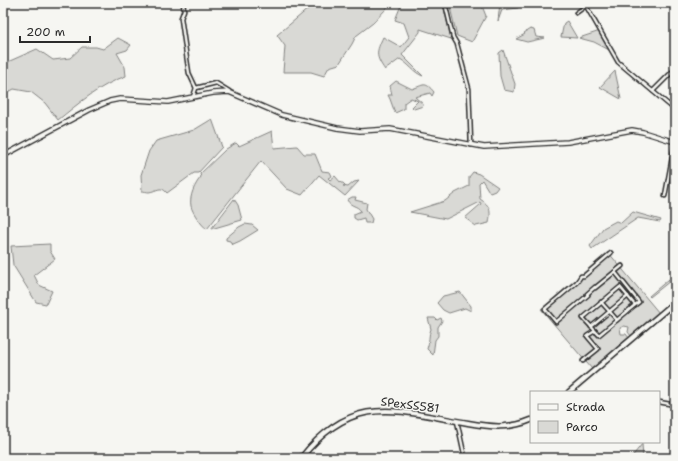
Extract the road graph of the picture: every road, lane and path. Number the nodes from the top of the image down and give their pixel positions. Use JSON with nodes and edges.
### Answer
{"nodes":[{"id":1,"x":183,"y":3,"type":"edge"},
{"id":2,"x":445,"y":3,"type":"edge"},
{"id":3,"x":590,"y":3,"type":"edge"},
{"id":4,"x":586,"y":6,"type":"junction"},
{"id":5,"x":576,"y":13,"type":"dead end"},
{"id":6,"x":672,"y":72,"type":"dead end"},
{"id":7,"x":196,"y":88,"type":"junction"},
{"id":8,"x":653,"y":91,"type":"junction"},
{"id":9,"x":229,"y":92,"type":"junction"},
{"id":10,"x":193,"y":97,"type":"junction"},
{"id":11,"x":675,"y":110,"type":"edge"},
{"id":12,"x":675,"y":142,"type":"edge"},
{"id":13,"x":471,"y":145,"type":"junction"},
{"id":14,"x":3,"y":156,"type":"edge"},
{"id":15,"x":665,"y":196,"type":"dead end"},
{"id":16,"x":611,"y":253,"type":"dead end"},
{"id":17,"x":622,"y":266,"type":"dead end"},
{"id":18,"x":614,"y":272,"type":"junction"},
{"id":19,"x":628,"y":296,"type":"junction"},
{"id":20,"x":602,"y":302,"type":"junction"},
{"id":21,"x":675,"y":302,"type":"edge"},
{"id":22,"x":635,"y":305,"type":"junction"},
{"id":23,"x":610,"y":312,"type":"junction"},
{"id":24,"x":617,"y":320,"type":"junction"},
{"id":25,"x":592,"y":327,"type":"junction"},
{"id":26,"x":594,"y":330,"type":"junction"},
{"id":27,"x":583,"y":361,"type":"dead end"},
{"id":28,"x":570,"y":391,"type":"edge"},
{"id":29,"x":660,"y":402,"type":"edge"},
{"id":30,"x":675,"y":405,"type":"edge"},
{"id":31,"x":530,"y":420,"type":"edge"},
{"id":32,"x":457,"y":421,"type":"junction"},
{"id":33,"x":302,"y":458,"type":"edge"},
{"id":34,"x":464,"y":458,"type":"edge"}],
"edges":[{"from":1,"to":7,"type":"street"},
{"from":2,"to":13,"type":"street"},
{"from":3,"to":4,"type":"street"},
{"from":4,"to":5,"type":"street"},
{"from":4,"to":8,"type":"street"},
{"from":6,"to":8,"type":"street"},
{"from":7,"to":9,"type":"street"},
{"from":7,"to":10,"type":"street"},
{"from":8,"to":11,"type":"street"},
{"from":9,"to":10,"type":"street"},
{"from":9,"to":13,"type":"street"},
{"from":10,"to":14,"type":"street"},
{"from":12,"to":13,"type":"street"},
{"from":12,"to":15,"type":"street"},
{"from":16,"to":18,"type":"street"},
{"from":17,"to":18,"type":"street"},
{"from":18,"to":22,"type":"street"},
{"from":19,"to":20,"type":"street"},
{"from":19,"to":22,"type":"street"},
{"from":19,"to":23,"type":"street"},
{"from":20,"to":23,"type":"street"},
{"from":20,"to":25,"type":"street"},
{"from":21,"to":28,"type":"main road"},
{"from":22,"to":24,"type":"street"},
{"from":23,"to":24,"type":"street"},
{"from":23,"to":25,"type":"street"},
{"from":24,"to":26,"type":"street"},
{"from":25,"to":26,"type":"street"},
{"from":26,"to":27,"type":"street"},
{"from":29,"to":30,"type":"street"},
{"from":31,"to":32,"type":"main road","name":"SPexSS581"},
{"from":32,"to":33,"type":"main road","name":"SPexSS581"},
{"from":32,"to":34,"type":"street"}]}
